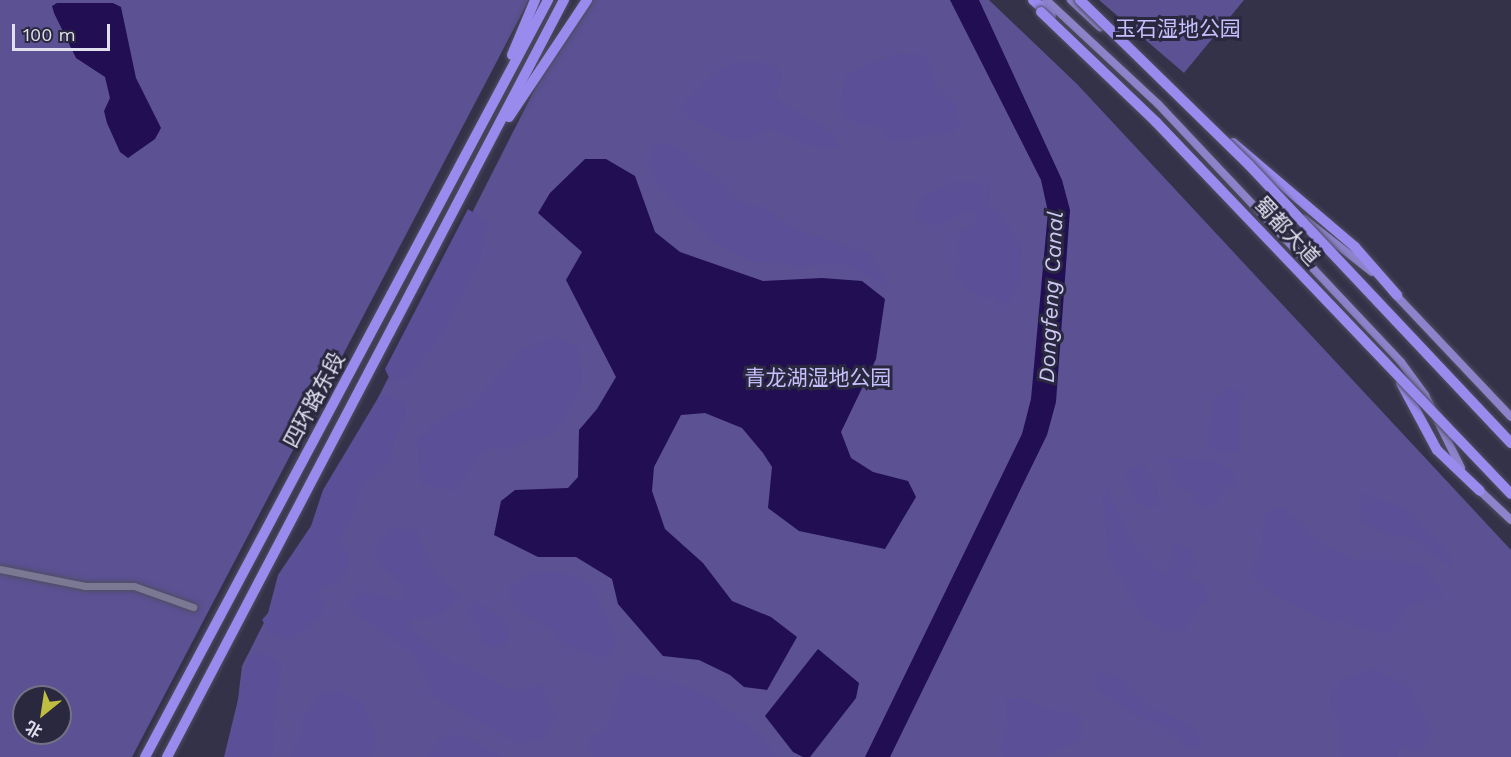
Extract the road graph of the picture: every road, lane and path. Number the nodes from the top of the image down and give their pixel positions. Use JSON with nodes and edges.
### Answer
{"nodes":[{"id":1,"x":535,"y":0,"type":"edge"},
{"id":2,"x":548,"y":0,"type":"edge"},
{"id":3,"x":564,"y":0,"type":"edge"},
{"id":4,"x":587,"y":0,"type":"edge"},
{"id":5,"x":1028,"y":0,"type":"edge"},
{"id":6,"x":1033,"y":0,"type":"edge"},
{"id":7,"x":1046,"y":0,"type":"edge"},
{"id":8,"x":1071,"y":0,"type":"edge"},
{"id":9,"x":1081,"y":0,"type":"edge"},
{"id":10,"x":514,"y":59,"type":"junction"},
{"id":11,"x":480,"y":159,"type":"junction"},
{"id":12,"x":1397,"y":295,"type":"junction"},
{"id":13,"x":1511,"y":417,"type":"edge"},
{"id":14,"x":1511,"y":443,"type":"edge"},
{"id":15,"x":1480,"y":491,"type":"junction"},
{"id":16,"x":1511,"y":494,"type":"edge"},
{"id":17,"x":1511,"y":520,"type":"edge"},
{"id":18,"x":0,"y":569,"type":"edge"},
{"id":19,"x":194,"y":607,"type":"dead end"},
{"id":20,"x":144,"y":757,"type":"edge"},
{"id":21,"x":169,"y":757,"type":"edge"}],
"edges":[{"from":1,"to":10,"type":"highway"},
{"from":2,"to":10,"type":"highway"},
{"from":3,"to":11,"type":"highway","name":"四环路东段"},
{"from":4,"to":11,"type":"highway"},
{"from":5,"to":16,"type":"highway","name":"蜀都大道","bridge":true},
{"from":6,"to":15,"type":"highway"},
{"from":7,"to":15,"type":"main road"},
{"from":8,"to":12,"type":"main road"},
{"from":9,"to":12,"type":"highway"},
{"from":9,"to":14,"type":"highway","name":"蜀都大道","bridge":true},
{"from":10,"to":20,"type":"highway","name":"四环路东段"},
{"from":11,"to":21,"type":"highway","name":"四环路东段"},
{"from":12,"to":13,"type":"main road"},
{"from":15,"to":17,"type":"main road"},
{"from":18,"to":19,"type":"street"}]}
